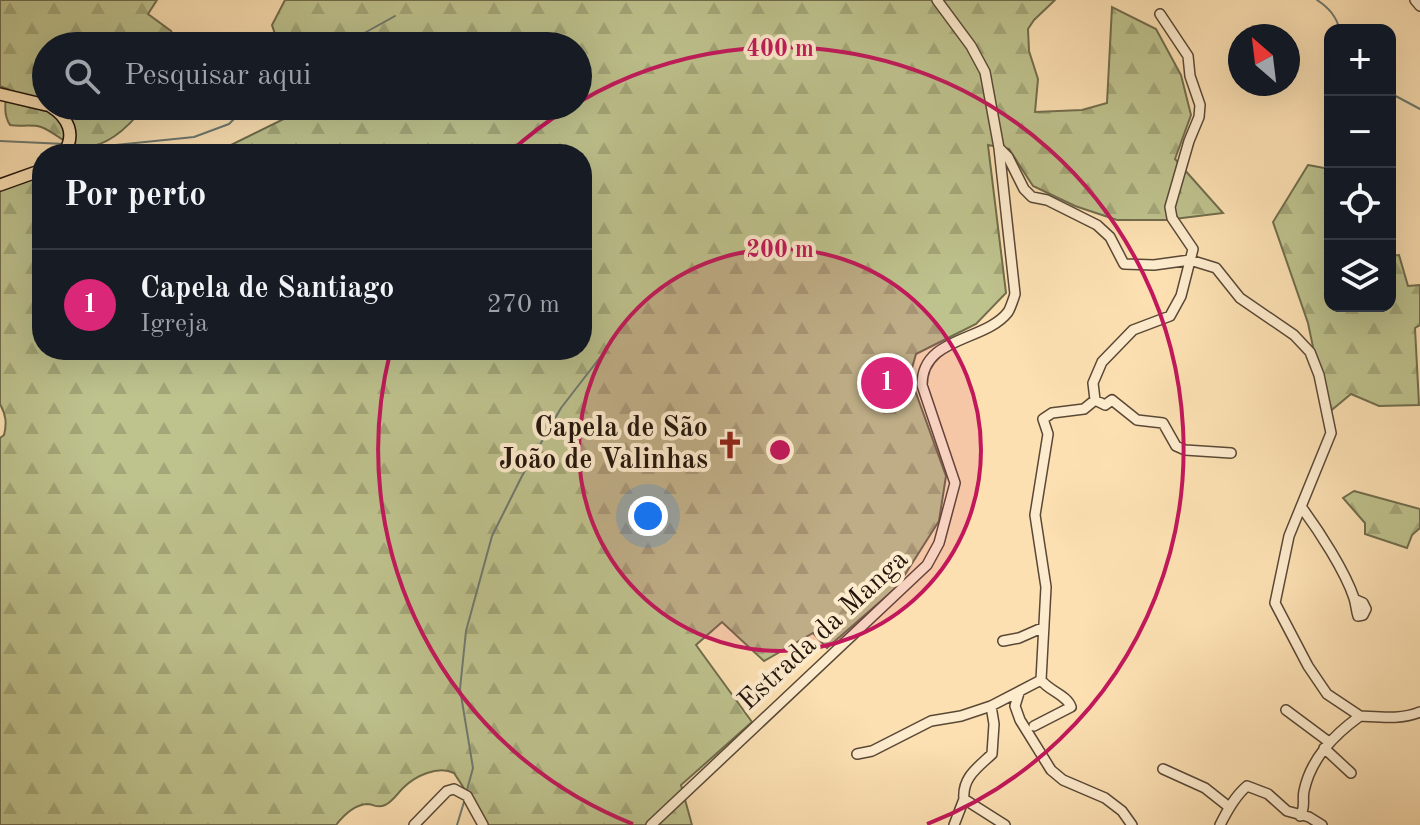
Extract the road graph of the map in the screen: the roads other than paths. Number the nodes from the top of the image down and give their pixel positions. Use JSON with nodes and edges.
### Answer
{"nodes":[{"id":1,"x":937,"y":0,"type":"edge"},
{"id":2,"x":1415,"y":0,"type":"edge"},
{"id":3,"x":1420,"y":6,"type":"edge"},
{"id":4,"x":1160,"y":14,"type":"dead end"},
{"id":5,"x":0,"y":94,"type":"edge"},
{"id":6,"x":32,"y":101,"type":"edge"},
{"id":7,"x":66,"y":120,"type":"edge"},
{"id":8,"x":69,"y":144,"type":"edge"},
{"id":9,"x":999,"y":148,"type":"junction"},
{"id":10,"x":32,"y":174,"type":"edge"},
{"id":11,"x":0,"y":185,"type":"edge"},
{"id":12,"x":1190,"y":260,"type":"junction"},
{"id":13,"x":1095,"y":400,"type":"junction"},
{"id":14,"x":1231,"y":453,"type":"dead end"},
{"id":15,"x":1302,"y":508,"type":"junction"},
{"id":16,"x":1356,"y":600,"type":"dead end"},
{"id":17,"x":1044,"y":627,"type":"junction"},
{"id":18,"x":1003,"y":641,"type":"dead end"},
{"id":19,"x":1041,"y":680,"type":"junction"},
{"id":20,"x":1019,"y":693,"type":"junction"},
{"id":21,"x":991,"y":706,"type":"junction"},
{"id":22,"x":1286,"y":710,"type":"dead end"},
{"id":23,"x":1420,"y":712,"type":"edge"},
{"id":24,"x":1360,"y":716,"type":"junction"},
{"id":25,"x":1034,"y":726,"type":"dead end"},
{"id":26,"x":1327,"y":745,"type":"junction"},
{"id":27,"x":857,"y":754,"type":"dead end"},
{"id":28,"x":1163,"y":769,"type":"dead end"},
{"id":29,"x":1351,"y":773,"type":"dead end"},
{"id":30,"x":964,"y":799,"type":"junction"},
{"id":31,"x":1229,"y":807,"type":"junction"},
{"id":32,"x":1302,"y":820,"type":"edge"},
{"id":33,"x":414,"y":825,"type":"edge"},
{"id":34,"x":483,"y":825,"type":"edge"},
{"id":35,"x":651,"y":825,"type":"edge"},
{"id":36,"x":954,"y":825,"type":"edge"},
{"id":37,"x":1005,"y":825,"type":"edge"},
{"id":38,"x":1132,"y":825,"type":"edge"},
{"id":39,"x":1220,"y":825,"type":"edge"},
{"id":40,"x":1322,"y":825,"type":"edge"}],
"edges":[{"from":1,"to":9,"type":"street","name":"Estrada da Manga"},
{"from":2,"to":3,"type":"street"},
{"from":4,"to":12,"type":"street"},
{"from":5,"to":6,"type":"main road"},
{"from":7,"to":8,"type":"main road"},
{"from":9,"to":12,"type":"street"},
{"from":9,"to":35,"type":"street","name":"Estrada da Manga"},
{"from":10,"to":11,"type":"main road"},
{"from":12,"to":13,"type":"street"},
{"from":12,"to":15,"type":"street"},
{"from":13,"to":14,"type":"street"},
{"from":13,"to":17,"type":"street"},
{"from":15,"to":16,"type":"street"},
{"from":15,"to":24,"type":"street"},
{"from":17,"to":18,"type":"street"},
{"from":17,"to":19,"type":"street"},
{"from":19,"to":20,"type":"street"},
{"from":19,"to":25,"type":"street"},
{"from":20,"to":21,"type":"street"},
{"from":20,"to":38,"type":"street"},
{"from":21,"to":27,"type":"street"},
{"from":21,"to":30,"type":"street"},
{"from":22,"to":26,"type":"street"},
{"from":23,"to":24,"type":"street"},
{"from":24,"to":26,"type":"street"},
{"from":26,"to":29,"type":"street"},
{"from":26,"to":32,"type":"street"},
{"from":28,"to":31,"type":"street"},
{"from":30,"to":36,"type":"street"},
{"from":30,"to":37,"type":"street"},
{"from":31,"to":32,"type":"street"},
{"from":31,"to":39,"type":"street"},
{"from":32,"to":40,"type":"street"},
{"from":33,"to":34,"type":"street"}]}
